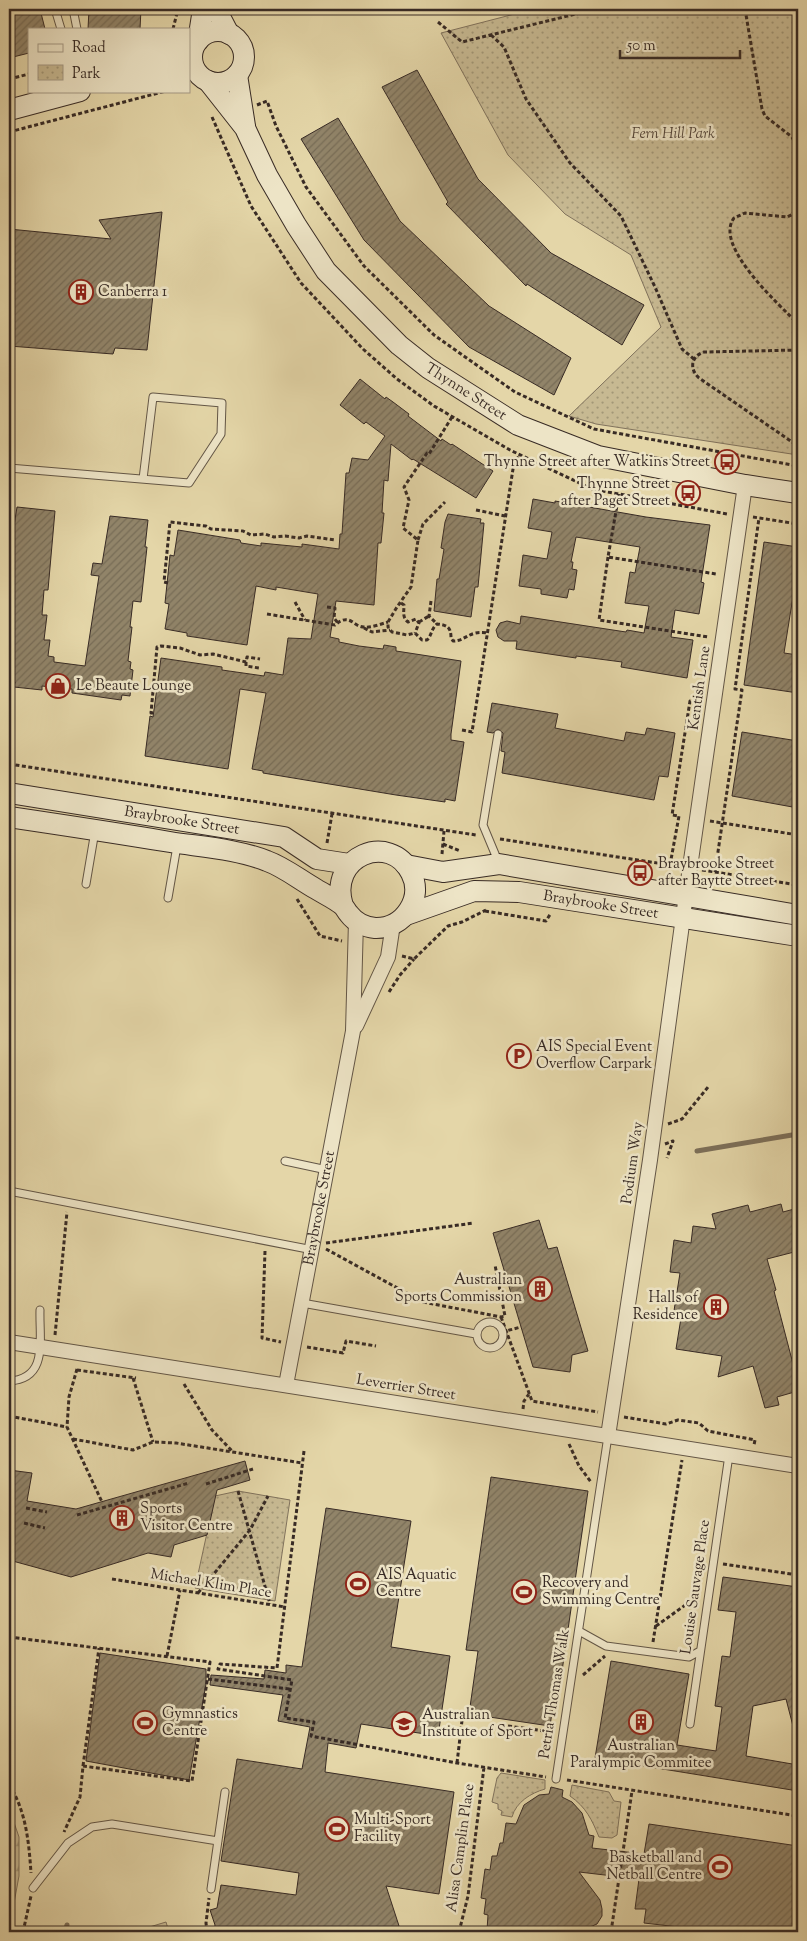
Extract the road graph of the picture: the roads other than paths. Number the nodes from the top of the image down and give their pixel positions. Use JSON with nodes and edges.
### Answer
{"nodes":[{"id":1,"x":54,"y":9,"type":"edge"},
{"id":2,"x":73,"y":9,"type":"edge"},
{"id":3,"x":203,"y":9,"type":"edge"},
{"id":4,"x":216,"y":9,"type":"edge"},
{"id":5,"x":61,"y":28,"type":"edge"},
{"id":6,"x":77,"y":28,"type":"edge"},
{"id":7,"x":229,"y":34,"type":"junction"},
{"id":8,"x":193,"y":48,"type":"edge"},
{"id":9,"x":237,"y":75,"type":"junction"},
{"id":10,"x":198,"y":76,"type":"edge"},
{"id":11,"x":76,"y":92,"type":"edge"},
{"id":12,"x":9,"y":110,"type":"edge"},
{"id":13,"x":245,"y":128,"type":"junction"},
{"id":14,"x":9,"y":468,"type":"edge"},
{"id":15,"x":143,"y":479,"type":"junction"},
{"id":16,"x":745,"y":485,"type":"junction"},
{"id":17,"x":798,"y":493,"type":"edge"},
{"id":18,"x":498,"y":734,"type":"dead end"},
{"id":19,"x":9,"y":793,"type":"edge"},
{"id":20,"x":9,"y":817,"type":"edge"},
{"id":21,"x":233,"y":829,"type":"junction"},
{"id":22,"x":95,"y":830,"type":"junction"},
{"id":23,"x":177,"y":843,"type":"junction"},
{"id":24,"x":229,"y":851,"type":"junction"},
{"id":25,"x":350,"y":864,"type":"junction"},
{"id":26,"x":499,"y":864,"type":"junction"},
{"id":27,"x":406,"y":865,"type":"junction"},
{"id":28,"x":86,"y":884,"type":"dead end"},
{"id":29,"x":686,"y":895,"type":"junction"},
{"id":30,"x":168,"y":898,"type":"dead end"},
{"id":31,"x":349,"y":913,"type":"junction"},
{"id":32,"x":798,"y":915,"type":"edge"},
{"id":33,"x":683,"y":918,"type":"junction"},
{"id":34,"x":400,"y":920,"type":"junction"},
{"id":35,"x":798,"y":936,"type":"edge"},
{"id":36,"x":354,"y":1031,"type":"junction"},
{"id":37,"x":285,"y":1161,"type":"dead end"},
{"id":38,"x":328,"y":1170,"type":"junction"},
{"id":39,"x":9,"y":1191,"type":"edge"},
{"id":40,"x":318,"y":1245,"type":"junction"},
{"id":41,"x":302,"y":1303,"type":"junction"},
{"id":42,"x":40,"y":1310,"type":"dead end"},
{"id":43,"x":476,"y":1334,"type":"junction"},
{"id":44,"x":9,"y":1342,"type":"edge"},
{"id":45,"x":39,"y":1346,"type":"junction"},
{"id":46,"x":9,"y":1381,"type":"edge"},
{"id":47,"x":286,"y":1385,"type":"junction"},
{"id":48,"x":608,"y":1436,"type":"junction"},
{"id":49,"x":729,"y":1455,"type":"junction"},
{"id":50,"x":798,"y":1466,"type":"edge"},
{"id":51,"x":579,"y":1631,"type":"junction"},
{"id":52,"x":700,"y":1650,"type":"junction"},
{"id":53,"x":690,"y":1724,"type":"dead end"},
{"id":54,"x":556,"y":1778,"type":"road end"},
{"id":55,"x":225,"y":1792,"type":"dead end"},
{"id":56,"x":218,"y":1841,"type":"junction"},
{"id":57,"x":33,"y":1888,"type":"road end"},
{"id":58,"x":211,"y":1889,"type":"road end"}],
"edges":[{"from":1,"to":5,"type":"lane"},
{"from":2,"to":6,"type":"lane"},
{"from":3,"to":8,"type":"street"},
{"from":4,"to":7,"type":"street"},
{"from":7,"to":8,"type":"street"},
{"from":7,"to":9,"type":"street"},
{"from":8,"to":10,"type":"street"},
{"from":9,"to":10,"type":"street"},
{"from":9,"to":13,"type":"street","name":"Thynne Street"},
{"from":10,"to":13,"type":"street","name":"Thynne Street"},
{"from":11,"to":12,"type":"street"},
{"from":13,"to":16,"type":"street","name":"Thynne Street"},
{"from":14,"to":15,"type":"lane"},
{"from":15,"to":15,"type":"lane"},
{"from":16,"to":17,"type":"street","name":"Thynne Street"},
{"from":16,"to":29,"type":"street","name":"Kentish Lane"},
{"from":18,"to":26,"type":"lane"},
{"from":19,"to":21,"type":"street","name":"Braybrooke Street"},
{"from":20,"to":22,"type":"street","name":"Braybrooke Street"},
{"from":21,"to":24,"type":"street"},
{"from":21,"to":25,"type":"street","name":"Braybrooke Street"},
{"from":22,"to":23,"type":"street","name":"Braybrooke Street"},
{"from":22,"to":28,"type":"lane"},
{"from":23,"to":24,"type":"street","name":"Braybrooke Street"},
{"from":23,"to":30,"type":"lane"},
{"from":24,"to":31,"type":"street","name":"Braybrooke Street"},
{"from":25,"to":27,"type":"street"},
{"from":25,"to":31,"type":"street"},
{"from":26,"to":27,"type":"street","name":"Braybrooke Street"},
{"from":26,"to":29,"type":"street","name":"Braybrooke Street"},
{"from":27,"to":34,"type":"street"},
{"from":29,"to":32,"type":"street","name":"Braybrooke Street"},
{"from":29,"to":33,"type":"street","name":"Podium Way"},
{"from":31,"to":34,"type":"street"},
{"from":31,"to":36,"type":"street","name":"Braybrooke Street"},
{"from":33,"to":34,"type":"street","name":"Braybrooke Street"},
{"from":33,"to":35,"type":"street","name":"Braybrooke Street"},
{"from":33,"to":48,"type":"street","name":"Podium Way"},
{"from":34,"to":36,"type":"street","name":"Braybrooke Street"},
{"from":36,"to":38,"type":"street","name":"Braybrooke Street"},
{"from":37,"to":38,"type":"lane"},
{"from":38,"to":40,"type":"street","name":"Braybrooke Street"},
{"from":39,"to":40,"type":"lane"},
{"from":40,"to":41,"type":"street","name":"Braybrooke Street"},
{"from":41,"to":43,"type":"lane"},
{"from":41,"to":47,"type":"street","name":"Braybrooke Street"},
{"from":42,"to":45,"type":"lane"},
{"from":43,"to":43,"type":"lane"},
{"from":44,"to":45,"type":"street","name":"Leverrier Street"},
{"from":45,"to":46,"type":"lane"},
{"from":45,"to":47,"type":"street","name":"Leverrier Street"},
{"from":47,"to":48,"type":"street","name":"Leverrier Street"},
{"from":48,"to":49,"type":"street","name":"Leverrier Street"},
{"from":48,"to":51,"type":"lane","name":"Petria Thomas Walk"},
{"from":49,"to":50,"type":"street","name":"Leverrier Street"},
{"from":49,"to":52,"type":"lane","name":"Louise Sauvage Place"},
{"from":51,"to":52,"type":"lane"},
{"from":51,"to":54,"type":"lane","name":"Petria Thomas Walk"},
{"from":52,"to":53,"type":"lane","name":"Louise Sauvage Place"},
{"from":55,"to":56,"type":"lane"},
{"from":56,"to":57,"type":"lane"},
{"from":56,"to":58,"type":"lane"}]}
